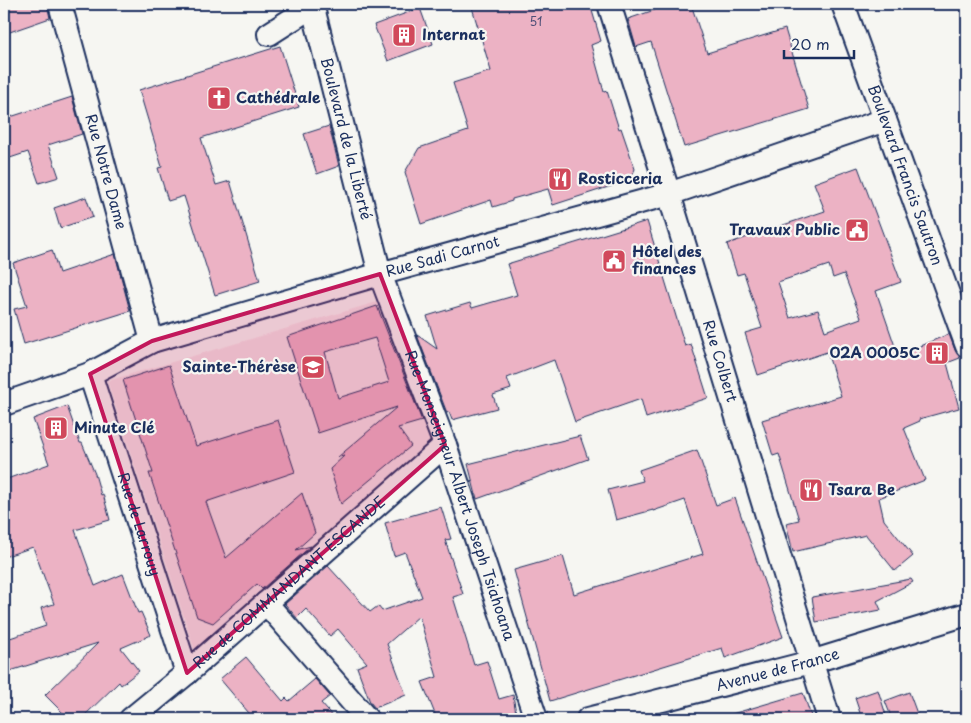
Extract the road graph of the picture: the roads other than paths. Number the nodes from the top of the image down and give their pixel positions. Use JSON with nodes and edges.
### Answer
{"nodes":[{"id":1,"x":60,"y":4,"type":"edge"},
{"id":2,"x":609,"y":4,"type":"edge"},
{"id":3,"x":843,"y":4,"type":"edge"},
{"id":4,"x":312,"y":5,"type":"edge"},
{"id":5,"x":269,"y":34,"type":"dead end"},
{"id":6,"x":886,"y":120,"type":"junction"},
{"id":7,"x":669,"y":194,"type":"junction"},
{"id":8,"x":380,"y":274,"type":"junction"},
{"id":9,"x":152,"y":341,"type":"junction"},
{"id":10,"x":967,"y":346,"type":"edge"},
{"id":11,"x":90,"y":374,"type":"junction"},
{"id":12,"x":4,"y":404,"type":"edge"},
{"id":13,"x":445,"y":445,"type":"junction"},
{"id":14,"x":266,"y":603,"type":"junction"},
{"id":15,"x":967,"y":614,"type":"edge"},
{"id":16,"x":811,"y":662,"type":"junction"},
{"id":17,"x":187,"y":673,"type":"junction"},
{"id":18,"x":131,"y":719,"type":"edge"},
{"id":19,"x":367,"y":719,"type":"edge"},
{"id":20,"x":536,"y":719,"type":"edge"},
{"id":21,"x":588,"y":719,"type":"edge"},
{"id":22,"x":829,"y":719,"type":"edge"}],
"edges":[{"from":1,"to":9,"type":"street","name":"Rue Notre Dame"},
{"from":2,"to":7,"type":"street","name":"Rue Colbert"},
{"from":3,"to":6,"type":"street","name":"Boulevard Francis Sautron"},
{"from":4,"to":5,"type":"street"},
{"from":4,"to":8,"type":"street","name":"Boulevard de la Liberté"},
{"from":6,"to":7,"type":"street","name":"Rue Sadi Carnot"},
{"from":6,"to":10,"type":"street","name":"Boulevard Francis Sautron"},
{"from":7,"to":8,"type":"street","name":"Rue Sadi Carnot"},
{"from":7,"to":16,"type":"street","name":"Rue Colbert"},
{"from":8,"to":9,"type":"street","name":"Rue Sadi Carnot"},
{"from":8,"to":13,"type":"street","name":"Rue Monseigneur Albert Joseph Tsiahoana"},
{"from":9,"to":11,"type":"street","name":"Rue Sadi Carnot"},
{"from":11,"to":12,"type":"street","name":"Rue Sadi Carnot"},
{"from":11,"to":17,"type":"street","name":"Rue de Larrouy"},
{"from":13,"to":14,"type":"street","name":"Rue de COMMANDANT ESCANDE"},
{"from":13,"to":20,"type":"street","name":"Rue Monseigneur Albert Joseph Tsiahoana"},
{"from":14,"to":17,"type":"street","name":"Rue de COMMANDANT ESCANDE"},
{"from":14,"to":19,"type":"street"},
{"from":15,"to":16,"type":"street","name":"Avenue de France"},
{"from":16,"to":21,"type":"street","name":"Avenue de France"},
{"from":16,"to":22,"type":"street","name":"Rue Colbert"},
{"from":17,"to":18,"type":"street","name":"Rue de COMMANDANT ESCANDE"}]}
